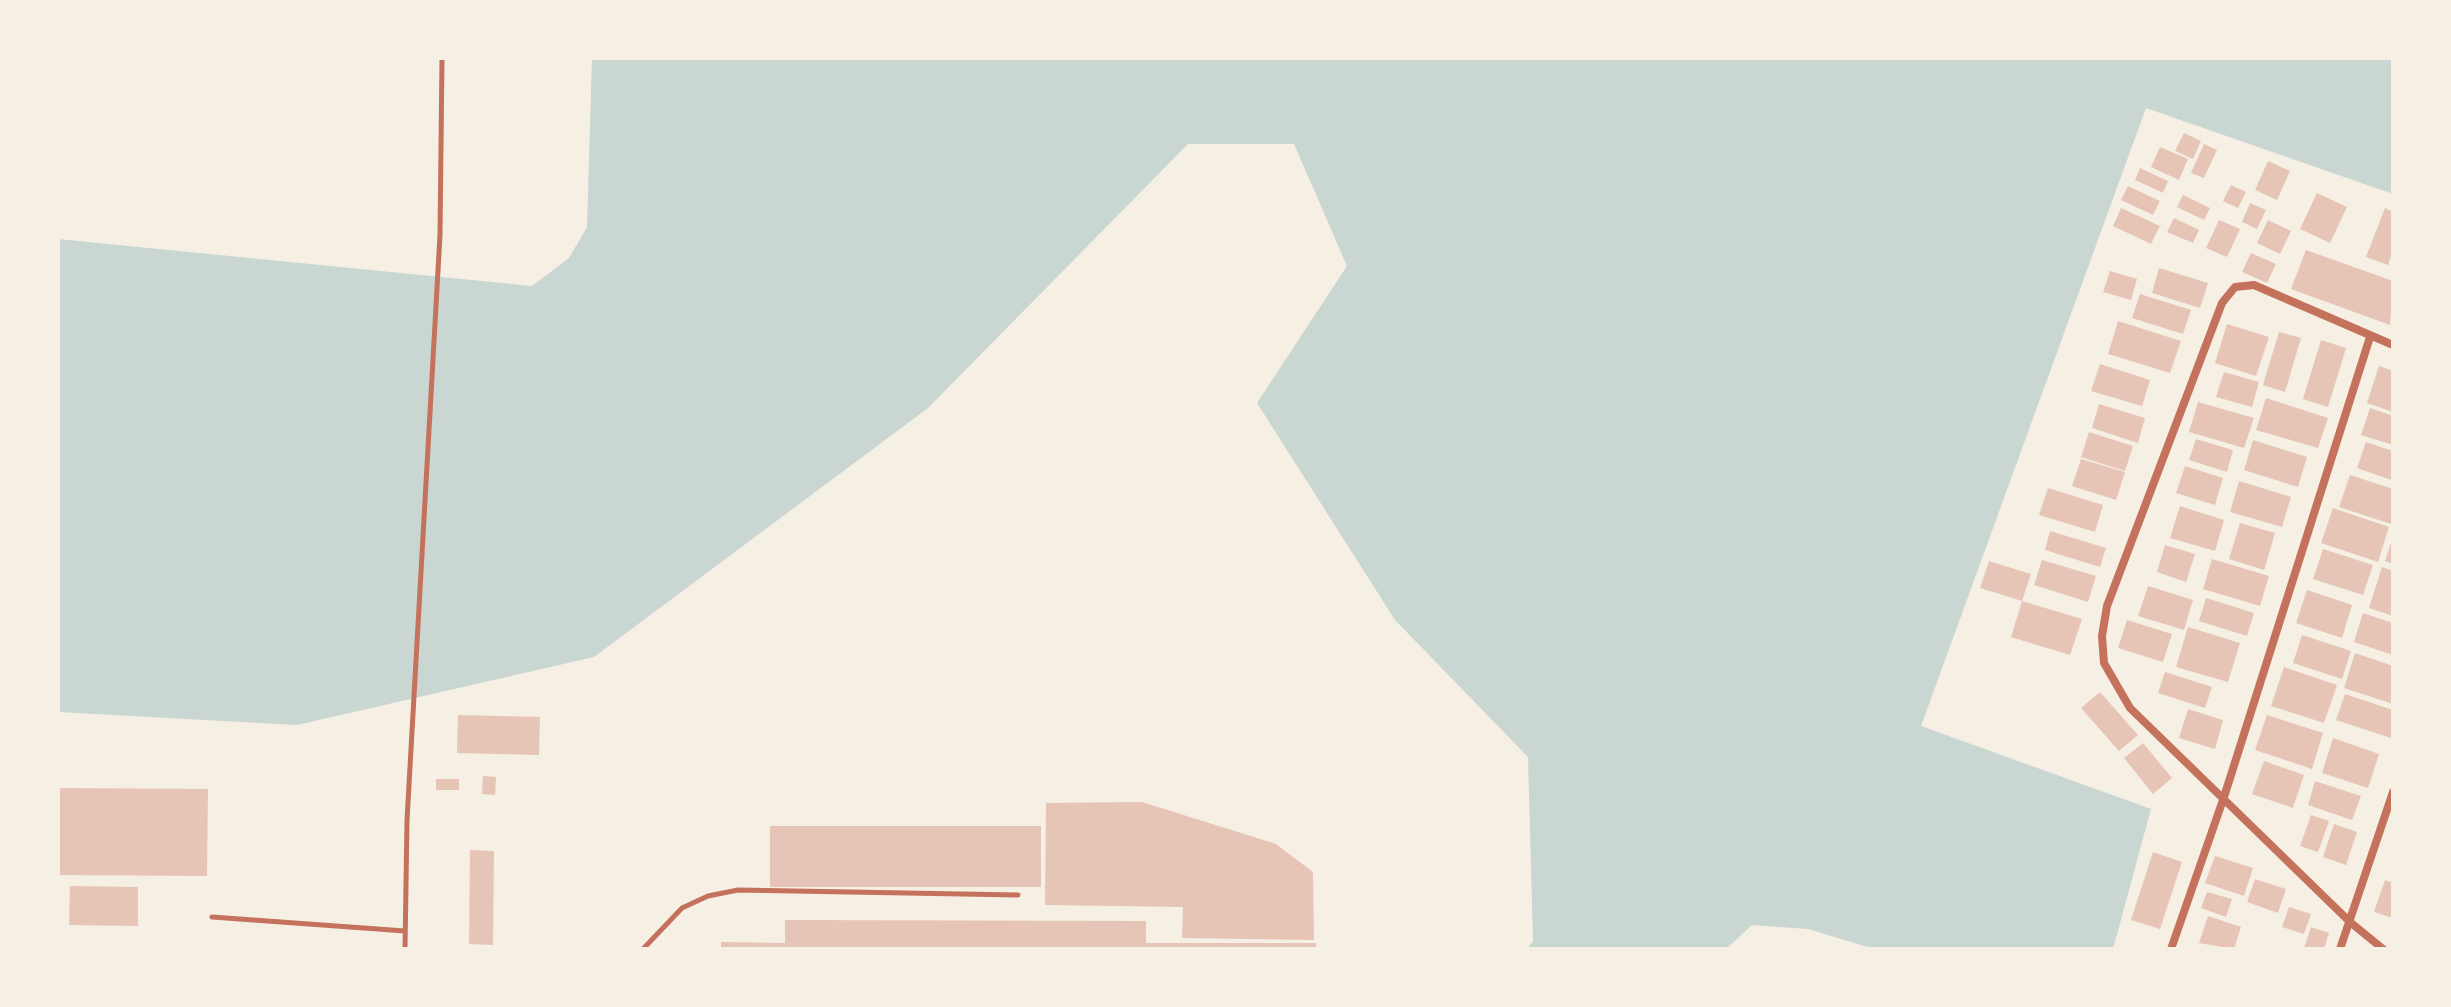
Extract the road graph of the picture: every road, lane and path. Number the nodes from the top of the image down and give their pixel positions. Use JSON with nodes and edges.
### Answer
{"nodes":[{"id":1,"x":442,"y":58,"type":"edge"},
{"id":2,"x":2370,"y":337,"type":"junction"},
{"id":3,"x":2393,"y":345,"type":"edge"},
{"id":4,"x":2393,"y":792,"type":"edge"},
{"id":5,"x":2224,"y":797,"type":"junction"},
{"id":6,"x":1018,"y":895,"type":"dead end"},
{"id":7,"x":212,"y":917,"type":"dead end"},
{"id":8,"x":2350,"y":922,"type":"junction"},
{"id":9,"x":405,"y":931,"type":"junction"},
{"id":10,"x":405,"y":949,"type":"edge"},
{"id":11,"x":643,"y":949,"type":"edge"},
{"id":12,"x":2171,"y":949,"type":"edge"},
{"id":13,"x":2340,"y":949,"type":"edge"},
{"id":14,"x":2383,"y":949,"type":"edge"}],
"edges":[{"from":1,"to":9,"type":"lane"},
{"from":2,"to":3,"type":"street"},
{"from":2,"to":5,"type":"street"},
{"from":2,"to":5,"type":"street"},
{"from":4,"to":8,"type":"street"},
{"from":5,"to":8,"type":"street"},
{"from":5,"to":12,"type":"street"},
{"from":6,"to":11,"type":"lane"},
{"from":7,"to":9,"type":"lane"},
{"from":8,"to":13,"type":"street"},
{"from":8,"to":14,"type":"street"},
{"from":9,"to":10,"type":"lane"}]}
